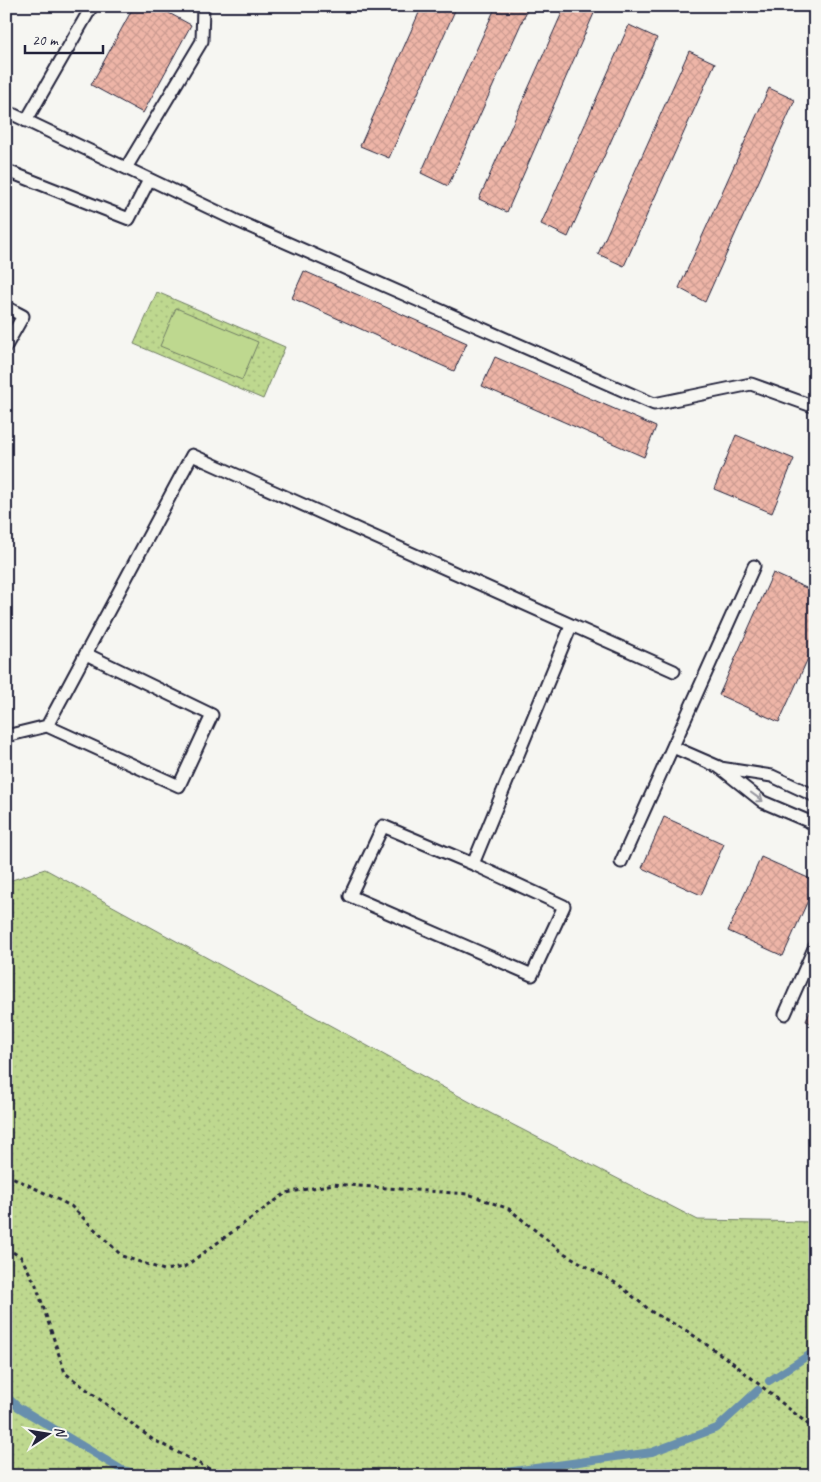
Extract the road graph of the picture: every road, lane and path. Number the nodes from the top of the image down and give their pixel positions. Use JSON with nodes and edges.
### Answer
{"nodes":[{"id":1,"x":92,"y":6,"type":"edge"},
{"id":2,"x":203,"y":6,"type":"edge"},
{"id":3,"x":6,"y":112,"type":"edge"},
{"id":4,"x":26,"y":120,"type":"junction"},
{"id":5,"x":126,"y":168,"type":"junction"},
{"id":6,"x":10,"y":172,"type":"dead end"},
{"id":7,"x":149,"y":180,"type":"junction"},
{"id":8,"x":6,"y":307,"type":"edge"},
{"id":9,"x":6,"y":346,"type":"edge"},
{"id":10,"x":815,"y":407,"type":"edge"},
{"id":11,"x":754,"y":566,"type":"dead end"},
{"id":12,"x":571,"y":626,"type":"junction"},
{"id":13,"x":86,"y":654,"type":"junction"},
{"id":14,"x":674,"y":671,"type":"dead end"},
{"id":15,"x":47,"y":726,"type":"junction"},
{"id":16,"x":6,"y":736,"type":"edge"},
{"id":17,"x":673,"y":747,"type":"junction"},
{"id":18,"x":718,"y":768,"type":"junction"},
{"id":19,"x":815,"y":796,"type":"edge"},
{"id":20,"x":815,"y":824,"type":"edge"},
{"id":21,"x":621,"y":862,"type":"dead end"},
{"id":22,"x":473,"y":864,"type":"junction"},
{"id":23,"x":815,"y":946,"type":"edge"},
{"id":24,"x":784,"y":1014,"type":"dead end"},
{"id":25,"x":6,"y":1174,"type":"edge"},
{"id":26,"x":6,"y":1248,"type":"edge"},
{"id":27,"x":815,"y":1430,"type":"edge"},
{"id":28,"x":223,"y":1476,"type":"edge"}],
"edges":[{"from":1,"to":4,"type":"lane"},
{"from":2,"to":5,"type":"lane"},
{"from":3,"to":4,"type":"lane"},
{"from":4,"to":5,"type":"lane"},
{"from":5,"to":7,"type":"lane"},
{"from":6,"to":7,"type":"lane"},
{"from":7,"to":10,"type":"lane"},
{"from":8,"to":9,"type":"lane"},
{"from":11,"to":17,"type":"lane"},
{"from":12,"to":13,"type":"lane"},
{"from":12,"to":14,"type":"lane"},
{"from":12,"to":22,"type":"lane"},
{"from":13,"to":15,"type":"lane"},
{"from":13,"to":15,"type":"lane"},
{"from":15,"to":16,"type":"lane"},
{"from":17,"to":18,"type":"lane"},
{"from":17,"to":21,"type":"lane"},
{"from":18,"to":19,"type":"lane"},
{"from":18,"to":20,"type":"lane","one_way":true},
{"from":22,"to":22,"type":"lane"},
{"from":23,"to":24,"type":"lane"},
{"from":25,"to":27,"type":"path"},
{"from":26,"to":28,"type":"path"}]}
